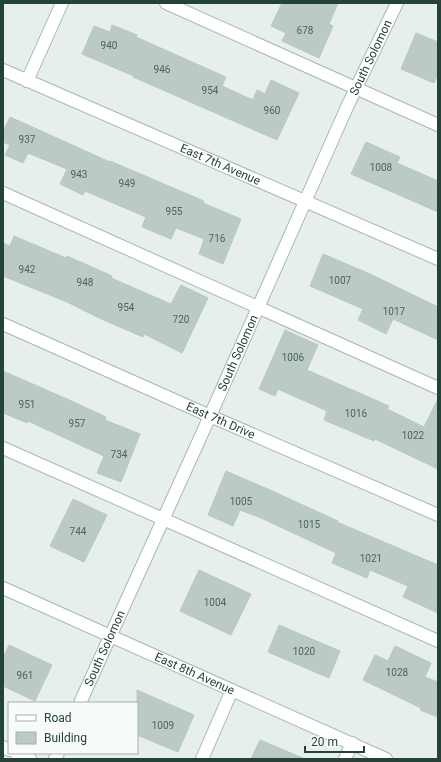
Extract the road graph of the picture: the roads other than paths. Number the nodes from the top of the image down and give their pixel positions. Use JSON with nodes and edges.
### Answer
{"nodes":[{"id":1,"x":62,"y":3,"type":"edge"},
{"id":2,"x":166,"y":3,"type":"edge"},
{"id":3,"x":397,"y":3,"type":"edge"},
{"id":4,"x":3,"y":70,"type":"edge"},
{"id":5,"x":27,"y":81,"type":"junction"},
{"id":6,"x":356,"y":89,"type":"junction"},
{"id":7,"x":438,"y":125,"type":"edge"},
{"id":8,"x":3,"y":193,"type":"edge"},
{"id":9,"x":305,"y":202,"type":"junction"},
{"id":10,"x":438,"y":259,"type":"edge"},
{"id":11,"x":258,"y":308,"type":"junction"},
{"id":12,"x":3,"y":324,"type":"edge"},
{"id":13,"x":438,"y":388,"type":"edge"},
{"id":14,"x":210,"y":416,"type":"junction"},
{"id":15,"x":3,"y":448,"type":"edge"},
{"id":16,"x":438,"y":515,"type":"edge"},
{"id":17,"x":164,"y":518,"type":"junction"},
{"id":18,"x":3,"y":588,"type":"edge"},
{"id":19,"x":110,"y":636,"type":"junction"},
{"id":20,"x":438,"y":641,"type":"edge"},
{"id":21,"x":232,"y":690,"type":"junction"},
{"id":22,"x":80,"y":702,"type":"edge"},
{"id":23,"x":352,"y":743,"type":"junction"},
{"id":24,"x":18,"y":754,"type":"edge"},
{"id":25,"x":30,"y":759,"type":"edge"},
{"id":26,"x":202,"y":759,"type":"edge"},
{"id":27,"x":345,"y":759,"type":"edge"},
{"id":28,"x":386,"y":759,"type":"edge"}],
"edges":[{"from":1,"to":5,"type":"street"},
{"from":2,"to":6,"type":"street"},
{"from":3,"to":6,"type":"street","name":"South Solomon"},
{"from":4,"to":5,"type":"street","name":"East 7th Avenue"},
{"from":5,"to":9,"type":"street","name":"East 7th Avenue"},
{"from":6,"to":7,"type":"street"},
{"from":6,"to":9,"type":"street","name":"South Solomon"},
{"from":8,"to":11,"type":"street"},
{"from":9,"to":10,"type":"street","name":"East 7th Avenue"},
{"from":9,"to":11,"type":"street","name":"South Solomon"},
{"from":11,"to":13,"type":"street"},
{"from":11,"to":14,"type":"street","name":"South Solomon"},
{"from":12,"to":14,"type":"street","name":"East 7th Drive"},
{"from":14,"to":16,"type":"street","name":"East 7th Drive"},
{"from":14,"to":17,"type":"street","name":"South Solomon"},
{"from":15,"to":17,"type":"street"},
{"from":17,"to":19,"type":"street","name":"South Solomon"},
{"from":17,"to":20,"type":"street"},
{"from":18,"to":19,"type":"street","name":"East 8th Avenue"},
{"from":19,"to":21,"type":"street","name":"East 8th Avenue"},
{"from":19,"to":22,"type":"street","name":"South Solomon"},
{"from":21,"to":23,"type":"street","name":"East 8th Avenue"},
{"from":21,"to":26,"type":"street"},
{"from":23,"to":27,"type":"street"},
{"from":23,"to":28,"type":"street","name":"East 8th Avenue"},
{"from":24,"to":25,"type":"street"}]}
